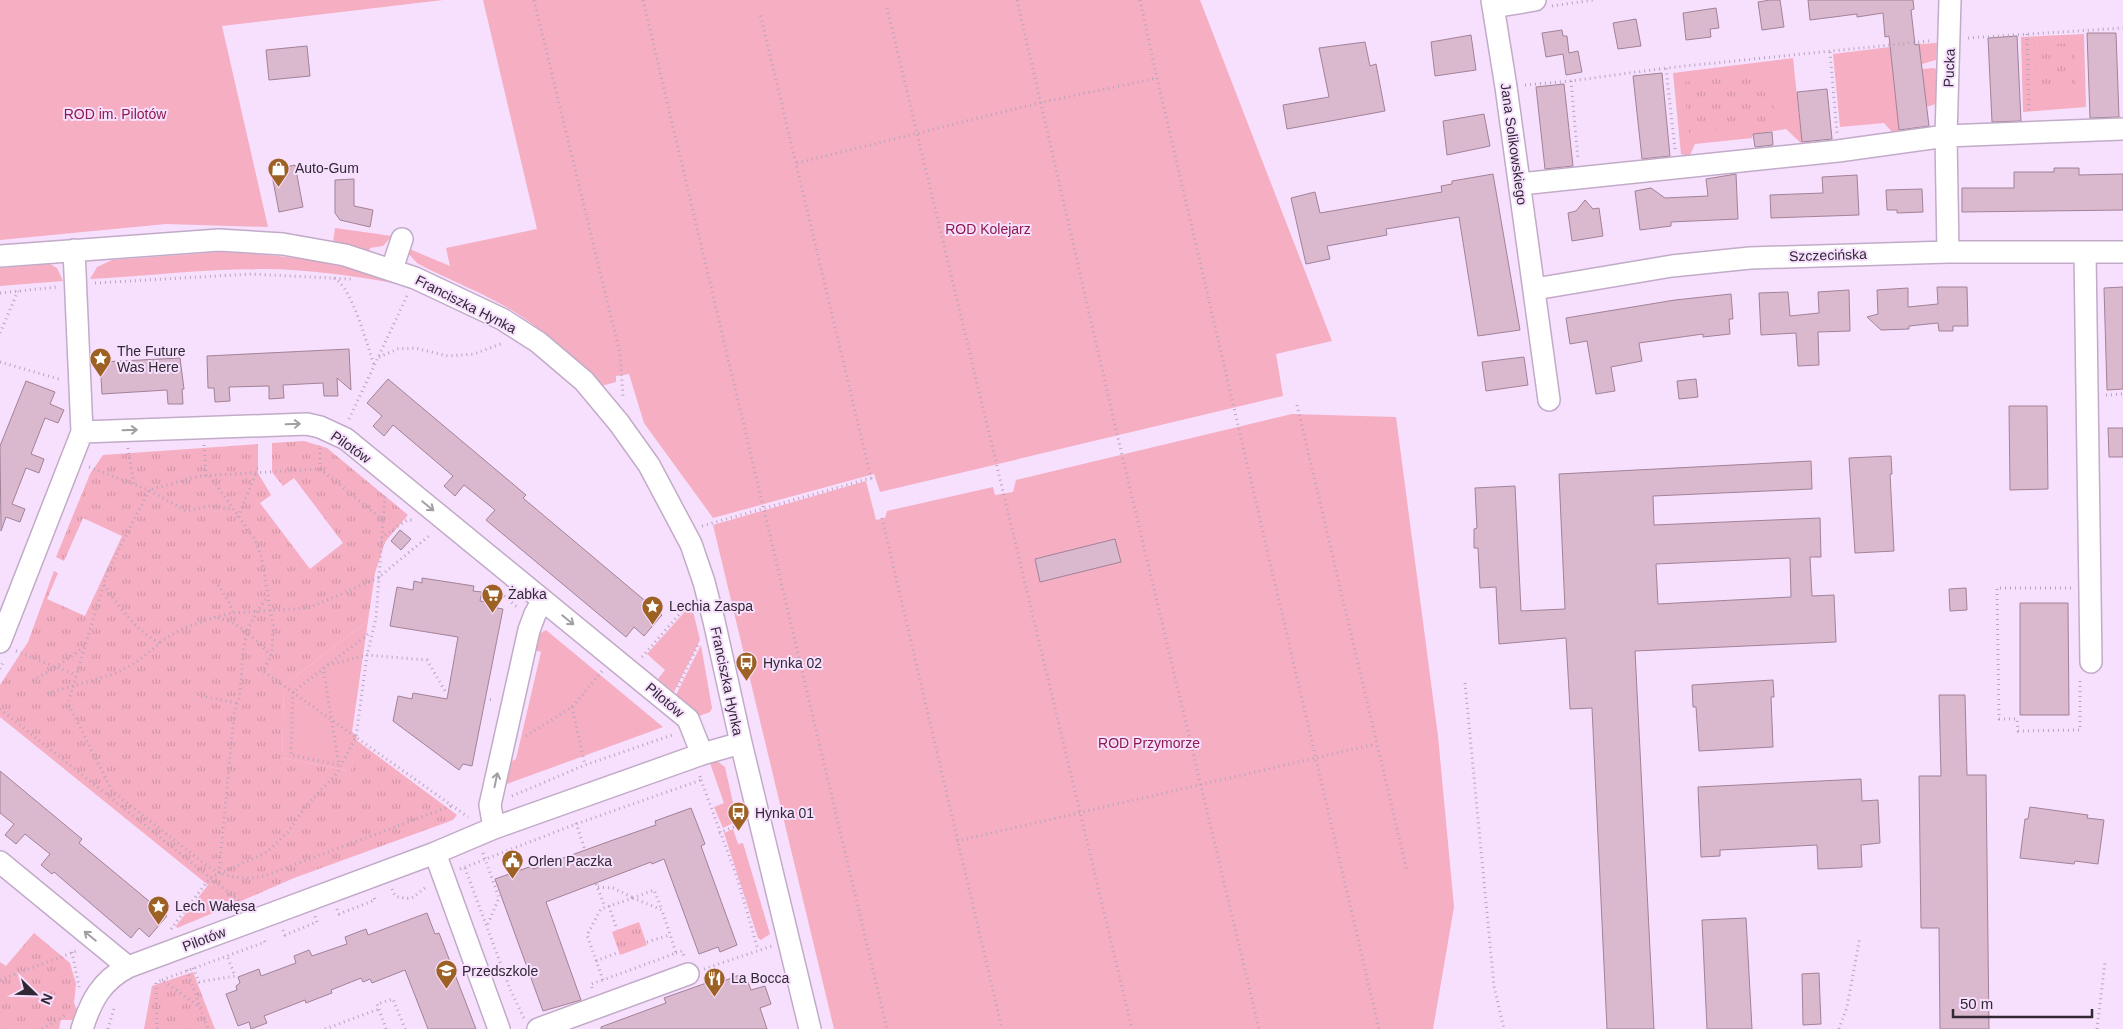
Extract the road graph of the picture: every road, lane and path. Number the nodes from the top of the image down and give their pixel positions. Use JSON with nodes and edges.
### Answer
{"nodes":[{"id":1,"x":534,"y":0,"type":"edge"},
{"id":2,"x":643,"y":0,"type":"edge"},
{"id":3,"x":1016,"y":0,"type":"edge"},
{"id":4,"x":1140,"y":0,"type":"edge"},
{"id":5,"x":1535,"y":0,"type":"edge"},
{"id":6,"x":1950,"y":0,"type":"edge"},
{"id":7,"x":1493,"y":4,"type":"edge"},
{"id":8,"x":887,"y":8,"type":"dead end"},
{"id":9,"x":760,"y":13,"type":"dead end"},
{"id":10,"x":2123,"y":28,"type":"edge"},
{"id":11,"x":2027,"y":34,"type":"junction"},
{"id":12,"x":1950,"y":39,"type":"junction"},
{"id":13,"x":1830,"y":52,"type":"junction"},
{"id":14,"x":1666,"y":68,"type":"junction"},
{"id":15,"x":1157,"y":78,"type":"junction"},
{"id":16,"x":1571,"y":81,"type":"junction"},
{"id":17,"x":1506,"y":86,"type":"junction"},
{"id":18,"x":1039,"y":103,"type":"junction"},
{"id":19,"x":2123,"y":129,"type":"edge"},
{"id":20,"x":917,"y":133,"type":"junction"},
{"id":21,"x":2030,"y":133,"type":"junction"},
{"id":22,"x":1946,"y":136,"type":"junction"},
{"id":23,"x":1838,"y":151,"type":"junction"},
{"id":24,"x":797,"y":164,"type":"junction"},
{"id":25,"x":1677,"y":167,"type":"junction"},
{"id":26,"x":1577,"y":177,"type":"junction"},
{"id":27,"x":1520,"y":184,"type":"junction"},
{"id":28,"x":402,"y":239,"type":"dead end"},
{"id":29,"x":74,"y":250,"type":"junction"},
{"id":30,"x":1948,"y":252,"type":"junction"},
{"id":31,"x":2123,"y":252,"type":"edge"},
{"id":32,"x":2085,"y":253,"type":"junction"},
{"id":33,"x":0,"y":256,"type":"edge"},
{"id":34,"x":392,"y":269,"type":"junction"},
{"id":35,"x":332,"y":277,"type":"junction"},
{"id":36,"x":415,"y":278,"type":"junction"},
{"id":37,"x":360,"y":279,"type":"dead end"},
{"id":38,"x":76,"y":284,"type":"junction"},
{"id":39,"x":1535,"y":288,"type":"junction"},
{"id":40,"x":18,"y":291,"type":"junction"},
{"id":41,"x":0,"y":293,"type":"edge"},
{"id":42,"x":0,"y":333,"type":"edge"},
{"id":43,"x":501,"y":335,"type":"dead end"},
{"id":44,"x":378,"y":357,"type":"junction"},
{"id":45,"x":0,"y":362,"type":"edge"},
{"id":46,"x":374,"y":365,"type":"junction"},
{"id":47,"x":623,"y":375,"type":"dead end"},
{"id":48,"x":69,"y":382,"type":"dead end"},
{"id":49,"x":2123,"y":394,"type":"edge"},
{"id":50,"x":2101,"y":395,"type":"dead end"},
{"id":51,"x":1549,"y":400,"type":"dead end"},
{"id":52,"x":1297,"y":405,"type":"dead end"},
{"id":53,"x":348,"y":420,"type":"dead end"},
{"id":54,"x":203,"y":427,"type":"junction"},
{"id":55,"x":126,"y":430,"type":"junction"},
{"id":56,"x":82,"y":432,"type":"junction"},
{"id":57,"x":71,"y":461,"type":"junction"},
{"id":58,"x":256,"y":472,"type":"junction"},
{"id":59,"x":388,"y":474,"type":"junction"},
{"id":60,"x":208,"y":476,"type":"junction"},
{"id":61,"x":134,"y":485,"type":"junction"},
{"id":62,"x":149,"y":490,"type":"junction"},
{"id":63,"x":764,"y":507,"type":"junction"},
{"id":64,"x":233,"y":509,"type":"junction"},
{"id":65,"x":238,"y":517,"type":"junction"},
{"id":66,"x":882,"y":518,"type":"dead end"},
{"id":67,"x":383,"y":520,"type":"junction"},
{"id":68,"x":417,"y":521,"type":"dead end"},
{"id":69,"x":424,"y":530,"type":"dead end"},
{"id":70,"x":684,"y":530,"type":"junction"},
{"id":71,"x":430,"y":535,"type":"junction"},
{"id":72,"x":381,"y":538,"type":"junction"},
{"id":73,"x":438,"y":541,"type":"dead end"},
{"id":74,"x":378,"y":578,"type":"junction"},
{"id":75,"x":104,"y":584,"type":"junction"},
{"id":76,"x":218,"y":585,"type":"dead end"},
{"id":77,"x":2080,"y":588,"type":"dead end"},
{"id":78,"x":498,"y":591,"type":"dead end"},
{"id":79,"x":268,"y":596,"type":"junction"},
{"id":80,"x":695,"y":597,"type":"dead end"},
{"id":81,"x":544,"y":600,"type":"junction"},
{"id":82,"x":520,"y":610,"type":"dead end"},
{"id":83,"x":271,"y":611,"type":"junction"},
{"id":84,"x":255,"y":612,"type":"junction"},
{"id":85,"x":233,"y":613,"type":"junction"},
{"id":86,"x":216,"y":617,"type":"junction"},
{"id":87,"x":246,"y":632,"type":"junction"},
{"id":88,"x":372,"y":632,"type":"junction"},
{"id":89,"x":704,"y":634,"type":"dead end"},
{"id":90,"x":160,"y":643,"type":"junction"},
{"id":91,"x":5,"y":645,"type":"edge"},
{"id":92,"x":85,"y":646,"type":"junction"},
{"id":93,"x":367,"y":655,"type":"junction"},
{"id":94,"x":272,"y":656,"type":"junction"},
{"id":95,"x":613,"y":657,"type":"junction"},
{"id":96,"x":324,"y":666,"type":"junction"},
{"id":97,"x":56,"y":667,"type":"junction"},
{"id":98,"x":2085,"y":668,"type":"joint"},
{"id":99,"x":630,"y":671,"type":"junction"},
{"id":100,"x":76,"y":675,"type":"junction"},
{"id":101,"x":33,"y":680,"type":"dead end"},
{"id":102,"x":1465,"y":683,"type":"dead end"},
{"id":103,"x":72,"y":686,"type":"junction"},
{"id":104,"x":678,"y":688,"type":"dead end"},
{"id":105,"x":48,"y":692,"type":"dead end"},
{"id":106,"x":293,"y":692,"type":"junction"},
{"id":107,"x":448,"y":692,"type":"dead end"},
{"id":108,"x":201,"y":696,"type":"dead end"},
{"id":109,"x":237,"y":703,"type":"junction"},
{"id":110,"x":572,"y":707,"type":"junction"},
{"id":111,"x":0,"y":709,"type":"edge"},
{"id":112,"x":332,"y":719,"type":"junction"},
{"id":113,"x":506,"y":732,"type":"junction"},
{"id":114,"x":356,"y":737,"type":"junction"},
{"id":115,"x":741,"y":742,"type":"junction"},
{"id":116,"x":1376,"y":744,"type":"junction"},
{"id":117,"x":702,"y":754,"type":"junction"},
{"id":118,"x":1315,"y":759,"type":"junction"},
{"id":119,"x":340,"y":765,"type":"junction"},
{"id":120,"x":585,"y":765,"type":"dead end"},
{"id":121,"x":701,"y":780,"type":"dead end"},
{"id":122,"x":1200,"y":784,"type":"junction"},
{"id":123,"x":112,"y":791,"type":"junction"},
{"id":124,"x":108,"y":795,"type":"junction"},
{"id":125,"x":569,"y":801,"type":"junction"},
{"id":126,"x":451,"y":806,"type":"junction"},
{"id":127,"x":1082,"y":813,"type":"junction"},
{"id":128,"x":469,"y":818,"type":"dead end"},
{"id":129,"x":576,"y":824,"type":"junction"},
{"id":130,"x":743,"y":824,"type":"dead end"},
{"id":131,"x":494,"y":828,"type":"junction"},
{"id":132,"x":719,"y":832,"type":"junction"},
{"id":133,"x":957,"y":841,"type":"junction"},
{"id":134,"x":585,"y":850,"type":"dead end"},
{"id":135,"x":435,"y":853,"type":"junction"},
{"id":136,"x":485,"y":860,"type":"junction"},
{"id":137,"x":0,"y":862,"type":"edge"},
{"id":138,"x":465,"y":868,"type":"junction"},
{"id":139,"x":1407,"y":871,"type":"dead end"},
{"id":140,"x":219,"y":873,"type":"junction"},
{"id":141,"x":443,"y":876,"type":"junction"},
{"id":142,"x":210,"y":878,"type":"junction"},
{"id":143,"x":633,"y":898,"type":"junction"},
{"id":144,"x":244,"y":905,"type":"dead end"},
{"id":145,"x":607,"y":907,"type":"junction"},
{"id":146,"x":662,"y":910,"type":"junction"},
{"id":147,"x":486,"y":926,"type":"junction"},
{"id":148,"x":617,"y":930,"type":"dead end"},
{"id":149,"x":670,"y":935,"type":"junction"},
{"id":150,"x":1860,"y":937,"type":"dead end"},
{"id":151,"x":174,"y":940,"type":"junction"},
{"id":152,"x":789,"y":940,"type":"junction"},
{"id":153,"x":98,"y":942,"type":"junction"},
{"id":154,"x":647,"y":942,"type":"dead end"},
{"id":155,"x":758,"y":950,"type":"junction"},
{"id":156,"x":72,"y":952,"type":"junction"},
{"id":157,"x":619,"y":952,"type":"dead end"},
{"id":158,"x":227,"y":956,"type":"dead end"},
{"id":159,"x":596,"y":961,"type":"junction"},
{"id":160,"x":2105,"y":962,"type":"dead end"},
{"id":161,"x":128,"y":967,"type":"junction"},
{"id":162,"x":193,"y":968,"type":"dead end"},
{"id":163,"x":688,"y":974,"type":"joint"},
{"id":164,"x":0,"y":980,"type":"edge"},
{"id":165,"x":80,"y":988,"type":"dead end"},
{"id":166,"x":118,"y":997,"type":"dead end"},
{"id":167,"x":201,"y":1008,"type":"junction"},
{"id":168,"x":379,"y":1009,"type":"junction"},
{"id":169,"x":78,"y":1020,"type":"edge"},
{"id":170,"x":534,"y":1026,"type":"edge"},
{"id":171,"x":42,"y":1029,"type":"edge"},
{"id":172,"x":108,"y":1029,"type":"edge"},
{"id":173,"x":157,"y":1029,"type":"edge"},
{"id":174,"x":208,"y":1029,"type":"edge"},
{"id":175,"x":326,"y":1029,"type":"edge"},
{"id":176,"x":386,"y":1029,"type":"edge"},
{"id":177,"x":404,"y":1029,"type":"edge"},
{"id":178,"x":499,"y":1029,"type":"edge"},
{"id":179,"x":810,"y":1029,"type":"edge"},
{"id":180,"x":887,"y":1029,"type":"edge"},
{"id":181,"x":1002,"y":1029,"type":"edge"},
{"id":182,"x":1132,"y":1029,"type":"edge"},
{"id":183,"x":1259,"y":1029,"type":"edge"},
{"id":184,"x":1379,"y":1029,"type":"edge"},
{"id":185,"x":1504,"y":1029,"type":"edge"},
{"id":186,"x":1839,"y":1029,"type":"edge"},
{"id":187,"x":2097,"y":1029,"type":"edge"}],
"edges":[{"from":1,"to":47,"type":"path"},
{"from":2,"to":63,"type":"path"},
{"from":3,"to":18,"type":"path"},
{"from":4,"to":15,"type":"path"},
{"from":5,"to":7,"type":"street"},
{"from":6,"to":12,"type":"street","name":"Pucka"},
{"from":7,"to":17,"type":"street","name":"Jana Solikowskiego"},
{"from":8,"to":20,"type":"path"},
{"from":9,"to":24,"type":"path"},
{"from":10,"to":11,"type":"path"},
{"from":11,"to":12,"type":"path"},
{"from":11,"to":21,"type":"path"},
{"from":12,"to":13,"type":"path"},
{"from":12,"to":22,"type":"street","name":"Pucka"},
{"from":13,"to":14,"type":"path"},
{"from":13,"to":23,"type":"path"},
{"from":14,"to":16,"type":"path"},
{"from":14,"to":25,"type":"path"},
{"from":15,"to":18,"type":"path"},
{"from":15,"to":118,"type":"path"},
{"from":16,"to":17,"type":"path"},
{"from":16,"to":26,"type":"path"},
{"from":17,"to":27,"type":"street","name":"Jana Solikowskiego"},
{"from":18,"to":20,"type":"path"},
{"from":18,"to":122,"type":"path"},
{"from":19,"to":21,"type":"street"},
{"from":20,"to":24,"type":"path"},
{"from":20,"to":127,"type":"path"},
{"from":21,"to":22,"type":"street"},
{"from":22,"to":23,"type":"street"},
{"from":22,"to":30,"type":"street","name":"Pucka"},
{"from":23,"to":25,"type":"street"},
{"from":24,"to":63,"type":"path"},
{"from":25,"to":26,"type":"street"},
{"from":26,"to":27,"type":"street"},
{"from":27,"to":39,"type":"street","name":"Jana Solikowskiego"},
{"from":28,"to":34,"type":"street"},
{"from":29,"to":33,"type":"street","name":"Franciszka Hynka"},
{"from":29,"to":34,"type":"street","name":"Franciszka Hynka"},
{"from":29,"to":38,"type":"street"},
{"from":30,"to":32,"type":"street","name":"Szczecińska"},
{"from":30,"to":39,"type":"street","name":"Szczecińska"},
{"from":31,"to":32,"type":"street","name":"Szczecińska"},
{"from":32,"to":98,"type":"street"},
{"from":34,"to":36,"type":"street","name":"Franciszka Hynka"},
{"from":35,"to":37,"type":"path"},
{"from":35,"to":38,"type":"path"},
{"from":35,"to":46,"type":"path"},
{"from":36,"to":44,"type":"path"},
{"from":36,"to":70,"type":"street","name":"Franciszka Hynka"},
{"from":38,"to":40,"type":"path"},
{"from":38,"to":56,"type":"street"},
{"from":39,"to":51,"type":"street","name":"Jana Solikowskiego"},
{"from":40,"to":41,"type":"path"},
{"from":40,"to":42,"type":"path"},
{"from":43,"to":44,"type":"path"},
{"from":44,"to":46,"type":"path"},
{"from":45,"to":48,"type":"path"},
{"from":46,"to":53,"type":"path"},
{"from":49,"to":50,"type":"path"},
{"from":52,"to":116,"type":"path"},
{"from":55,"to":54,"type":"street","name":"Pilotów","one_way":true},
{"from":54,"to":59,"type":"street","name":"Pilotów","one_way":true},
{"from":54,"to":60,"type":"path"},
{"from":55,"to":56,"type":"street","name":"Pilotów"},
{"from":55,"to":61,"type":"path"},
{"from":56,"to":57,"type":"street"},
{"from":57,"to":61,"type":"path"},
{"from":57,"to":91,"type":"street"},
{"from":58,"to":60,"type":"path"},
{"from":58,"to":65,"type":"path"},
{"from":58,"to":67,"type":"path"},
{"from":59,"to":67,"type":"path"},
{"from":59,"to":81,"type":"street","name":"Pilotów","one_way":true},
{"from":60,"to":62,"type":"path"},
{"from":60,"to":64,"type":"path"},
{"from":61,"to":62,"type":"path"},
{"from":62,"to":64,"type":"path"},
{"from":62,"to":75,"type":"path"},
{"from":63,"to":70,"type":"path"},
{"from":63,"to":180,"type":"path"},
{"from":64,"to":65,"type":"path"},
{"from":65,"to":79,"type":"path"},
{"from":66,"to":133,"type":"path"},
{"from":67,"to":72,"type":"path"},
{"from":68,"to":72,"type":"path"},
{"from":69,"to":71,"type":"path"},
{"from":70,"to":115,"type":"street","name":"Franciszka Hynka"},
{"from":71,"to":73,"type":"path"},
{"from":71,"to":74,"type":"path"},
{"from":72,"to":74,"type":"path"},
{"from":74,"to":83,"type":"path"},
{"from":74,"to":88,"type":"path"},
{"from":75,"to":90,"type":"path"},
{"from":75,"to":92,"type":"path"},
{"from":76,"to":85,"type":"path"},
{"from":77,"to":98,"type":"path"},
{"from":78,"to":82,"type":"path"},
{"from":79,"to":83,"type":"path"},
{"from":79,"to":84,"type":"path"},
{"from":80,"to":99,"type":"path"},
{"from":81,"to":95,"type":"street","name":"Pilotów","one_way":true},
{"from":81,"to":113,"type":"street"},
{"from":83,"to":84,"type":"path"},
{"from":83,"to":94,"type":"path"},
{"from":84,"to":85,"type":"path"},
{"from":84,"to":87,"type":"path"},
{"from":85,"to":86,"type":"path"},
{"from":86,"to":87,"type":"path"},
{"from":86,"to":90,"type":"path"},
{"from":87,"to":94,"type":"path"},
{"from":87,"to":109,"type":"path"},
{"from":88,"to":93,"type":"path"},
{"from":88,"to":96,"type":"path"},
{"from":89,"to":104,"type":"path"},
{"from":90,"to":103,"type":"path"},
{"from":91,"to":97,"type":"path"},
{"from":92,"to":97,"type":"path"},
{"from":92,"to":100,"type":"path"},
{"from":93,"to":96,"type":"path"},
{"from":93,"to":107,"type":"path"},
{"from":93,"to":114,"type":"path"},
{"from":94,"to":106,"type":"path"},
{"from":95,"to":99,"type":"street","name":"Pilotów"},
{"from":95,"to":110,"type":"path"},
{"from":96,"to":106,"type":"path"},
{"from":96,"to":112,"type":"path"},
{"from":97,"to":100,"type":"path"},
{"from":97,"to":101,"type":"path"},
{"from":99,"to":117,"type":"street","name":"Pilotów"},
{"from":100,"to":103,"type":"path"},
{"from":102,"to":185,"type":"path"},
{"from":103,"to":105,"type":"path"},
{"from":103,"to":123,"type":"path"},
{"from":106,"to":112,"type":"path"},
{"from":106,"to":119,"type":"path"},
{"from":108,"to":109,"type":"path"},
{"from":109,"to":140,"type":"path"},
{"from":110,"to":113,"type":"path"},
{"from":110,"to":120,"type":"path"},
{"from":111,"to":124,"type":"path"},
{"from":112,"to":114,"type":"path"},
{"from":112,"to":119,"type":"path"},
{"from":131,"to":113,"type":"street","one_way":true},
{"from":114,"to":119,"type":"path"},
{"from":114,"to":126,"type":"path"},
{"from":115,"to":117,"type":"street","name":"Pilotów"},
{"from":115,"to":152,"type":"street","name":"Franciszka Hynka"},
{"from":116,"to":118,"type":"path"},
{"from":116,"to":139,"type":"path"},
{"from":117,"to":125,"type":"street","name":"Pilotów"},
{"from":118,"to":122,"type":"path"},
{"from":118,"to":184,"type":"path"},
{"from":119,"to":140,"type":"path"},
{"from":121,"to":132,"type":"path"},
{"from":122,"to":127,"type":"path"},
{"from":122,"to":183,"type":"path"},
{"from":123,"to":124,"type":"path"},
{"from":123,"to":140,"type":"path"},
{"from":124,"to":142,"type":"path"},
{"from":125,"to":129,"type":"path"},
{"from":125,"to":131,"type":"street","name":"Pilotów"},
{"from":126,"to":128,"type":"path"},
{"from":126,"to":140,"type":"path"},
{"from":127,"to":133,"type":"path"},
{"from":127,"to":182,"type":"path"},
{"from":129,"to":134,"type":"path"},
{"from":129,"to":136,"type":"path"},
{"from":130,"to":132,"type":"path"},
{"from":131,"to":135,"type":"street","name":"Pilotów"},
{"from":132,"to":155,"type":"path"},
{"from":133,"to":181,"type":"path"},
{"from":135,"to":141,"type":"street"},
{"from":135,"to":151,"type":"street","name":"Pilotów"},
{"from":136,"to":138,"type":"path"},
{"from":136,"to":147,"type":"path"},
{"from":153,"to":137,"type":"street","one_way":true},
{"from":138,"to":141,"type":"path"},
{"from":138,"to":147,"type":"path"},
{"from":140,"to":142,"type":"path"},
{"from":141,"to":178,"type":"street"},
{"from":142,"to":144,"type":"path"},
{"from":142,"to":151,"type":"path"},
{"from":143,"to":145,"type":"path"},
{"from":143,"to":145,"type":"path"},
{"from":143,"to":146,"type":"path"},
{"from":143,"to":146,"type":"path"},
{"from":145,"to":148,"type":"path"},
{"from":145,"to":159,"type":"path"},
{"from":146,"to":149,"type":"path"},
{"from":147,"to":170,"type":"path"},
{"from":149,"to":154,"type":"path"},
{"from":149,"to":159,"type":"path"},
{"from":150,"to":186,"type":"path"},
{"from":151,"to":161,"type":"street","name":"Pilotów"},
{"from":151,"to":167,"type":"path"},
{"from":152,"to":155,"type":"path"},
{"from":152,"to":179,"type":"street","name":"Franciszka Hynka"},
{"from":153,"to":156,"type":"path"},
{"from":153,"to":161,"type":"street"},
{"from":155,"to":163,"type":"path"},
{"from":156,"to":164,"type":"path"},
{"from":156,"to":165,"type":"path"},
{"from":157,"to":159,"type":"path"},
{"from":158,"to":162,"type":"path"},
{"from":160,"to":187,"type":"path"},
{"from":161,"to":169,"type":"street","name":"Pilotów"},
{"from":163,"to":170,"type":"street"},
{"from":166,"to":172,"type":"path"},
{"from":167,"to":173,"type":"path"},
{"from":167,"to":174,"type":"path"},
{"from":168,"to":175,"type":"path"},
{"from":168,"to":176,"type":"path"},
{"from":168,"to":177,"type":"path"},
{"from":169,"to":171,"type":"path"}]}
